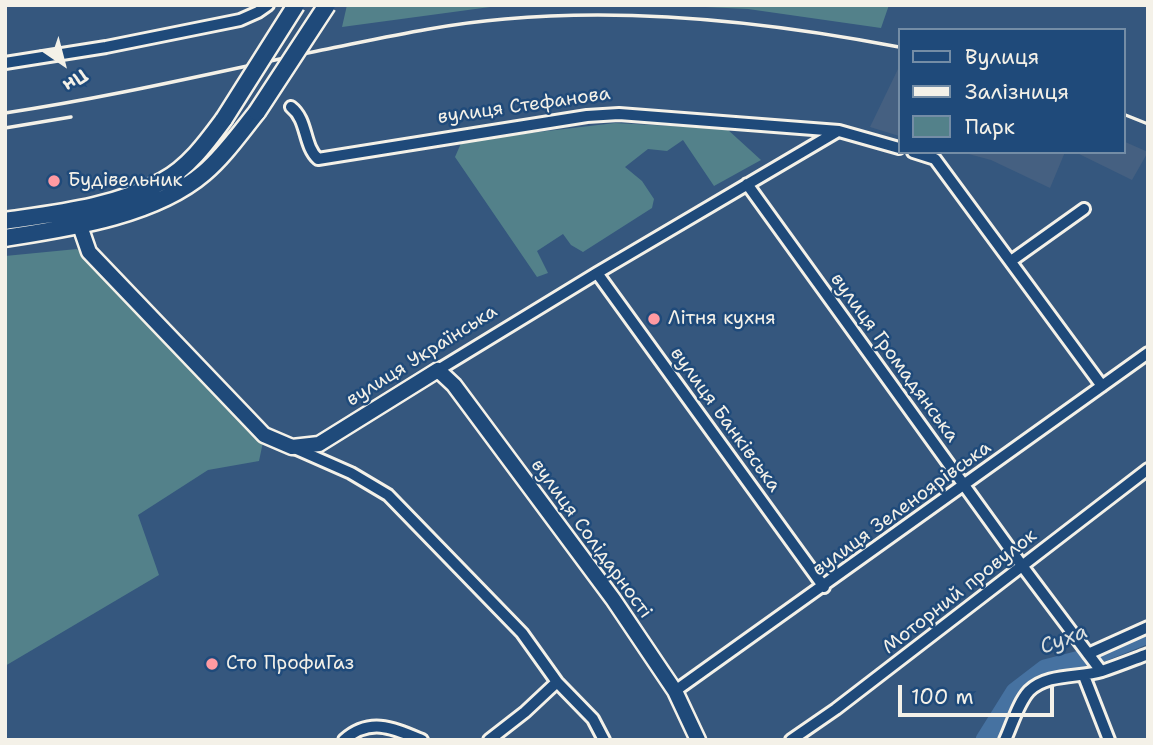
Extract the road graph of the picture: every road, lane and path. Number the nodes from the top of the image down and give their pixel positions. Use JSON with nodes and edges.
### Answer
{"nodes":[{"id":1,"x":268,"y":5,"type":"edge"},
{"id":2,"x":296,"y":5,"type":"edge"},
{"id":3,"x":327,"y":5,"type":"edge"},
{"id":4,"x":5,"y":63,"type":"edge"},
{"id":5,"x":291,"y":107,"type":"dead end"},
{"id":6,"x":839,"y":131,"type":"junction"},
{"id":7,"x":898,"y":148,"type":"edge"},
{"id":8,"x":919,"y":154,"type":"edge"},
{"id":9,"x":747,"y":184,"type":"junction"},
{"id":10,"x":83,"y":209,"type":"junction"},
{"id":11,"x":1084,"y":209,"type":"dead end"},
{"id":12,"x":5,"y":221,"type":"edge"},
{"id":13,"x":80,"y":226,"type":"junction"},
{"id":14,"x":5,"y":239,"type":"edge"},
{"id":15,"x":1011,"y":261,"type":"junction"},
{"id":16,"x":597,"y":273,"type":"junction"},
{"id":17,"x":1148,"y":352,"type":"edge"},
{"id":18,"x":438,"y":370,"type":"junction"},
{"id":19,"x":1102,"y":386,"type":"junction"},
{"id":20,"x":292,"y":447,"type":"junction"},
{"id":21,"x":1148,"y":469,"type":"edge"},
{"id":22,"x":964,"y":485,"type":"junction"},
{"id":23,"x":1023,"y":567,"type":"junction"},
{"id":24,"x":824,"y":587,"type":"junction"},
{"id":25,"x":1148,"y":627,"type":"edge"},
{"id":26,"x":1088,"y":654,"type":"junction"},
{"id":27,"x":1148,"y":654,"type":"edge"},
{"id":28,"x":1100,"y":669,"type":"junction"},
{"id":29,"x":1084,"y":676,"type":"junction"},
{"id":30,"x":557,"y":682,"type":"junction"},
{"id":31,"x":675,"y":691,"type":"junction"},
{"id":32,"x":344,"y":740,"type":"edge"},
{"id":33,"x":422,"y":740,"type":"edge"},
{"id":34,"x":489,"y":740,"type":"edge"},
{"id":35,"x":604,"y":740,"type":"edge"},
{"id":36,"x":698,"y":740,"type":"edge"},
{"id":37,"x":791,"y":740,"type":"edge"},
{"id":38,"x":1005,"y":740,"type":"edge"},
{"id":39,"x":1109,"y":740,"type":"edge"}],
"edges":[{"from":1,"to":4,"type":"street"},
{"from":2,"to":10,"type":"main road","bridge":true},
{"from":3,"to":13,"type":"main road","bridge":true},
{"from":5,"to":6,"type":"street","name":"вулиця Стефанова"},
{"from":6,"to":7,"type":"street"},
{"from":6,"to":9,"type":"street","name":"вулиця Українська"},
{"from":8,"to":15,"type":"street"},
{"from":9,"to":16,"type":"street","name":"вулиця Українська"},
{"from":9,"to":22,"type":"street","name":"вулиця Громадянська"},
{"from":10,"to":12,"type":"main road"},
{"from":10,"to":13,"type":"main road"},
{"from":11,"to":15,"type":"street"},
{"from":13,"to":14,"type":"main road"},
{"from":13,"to":20,"type":"street"},
{"from":15,"to":19,"type":"street"},
{"from":16,"to":18,"type":"street","name":"вулиця Українська"},
{"from":16,"to":24,"type":"street","name":"вулиця Банківська"},
{"from":17,"to":19,"type":"street","name":"вулиця Зеленоярівська"},
{"from":18,"to":20,"type":"street","name":"вулиця Українська"},
{"from":18,"to":31,"type":"street","name":"вулиця Солідарності"},
{"from":19,"to":22,"type":"street","name":"вулиця Зеленоярівська"},
{"from":20,"to":30,"type":"street"},
{"from":21,"to":23,"type":"street","name":"Моторний провулок"},
{"from":22,"to":23,"type":"street","name":"вулиця Громадянська"},
{"from":22,"to":24,"type":"street","name":"вулиця Зеленоярівська"},
{"from":23,"to":26,"type":"street","name":"вулиця Громадянська"},
{"from":23,"to":37,"type":"street","name":"Моторний провулок"},
{"from":24,"to":31,"type":"street","name":"вулиця Зеленоярівська"},
{"from":25,"to":26,"type":"street"},
{"from":26,"to":28,"type":"street","name":"вулиця Громадянська"},
{"from":27,"to":28,"type":"street"},
{"from":28,"to":29,"type":"street"},
{"from":29,"to":38,"type":"street"},
{"from":29,"to":39,"type":"street"},
{"from":30,"to":34,"type":"street"},
{"from":30,"to":35,"type":"street"},
{"from":31,"to":36,"type":"street","name":"вулиця Солідарності"},
{"from":32,"to":33,"type":"street"}]}
